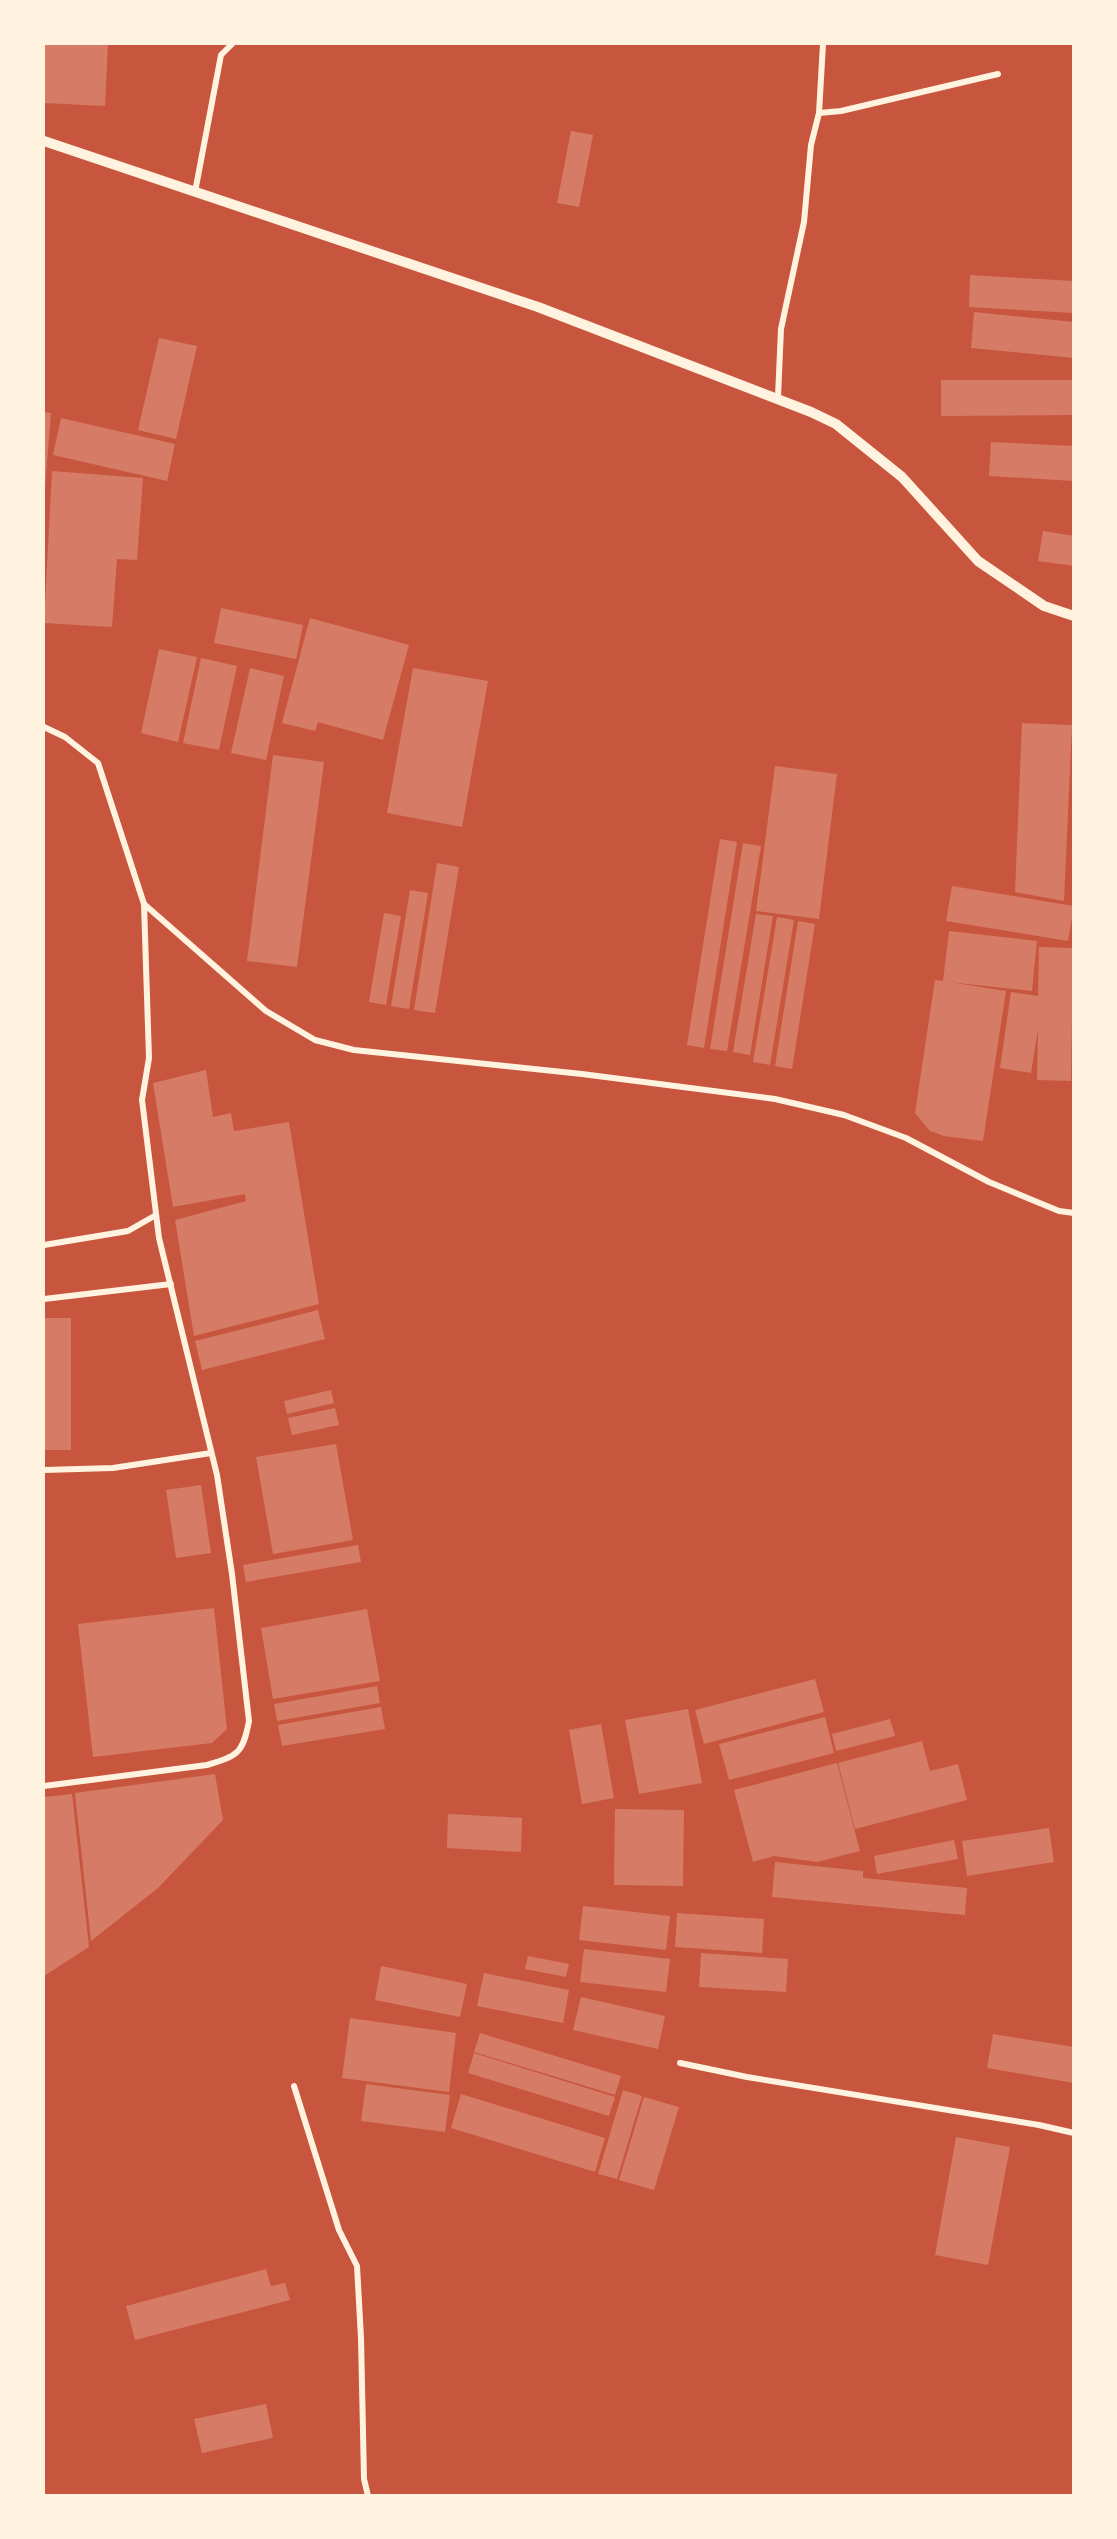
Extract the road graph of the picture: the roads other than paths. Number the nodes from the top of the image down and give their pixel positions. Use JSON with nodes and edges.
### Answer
{"nodes":[{"id":1,"x":232,"y":44,"type":"edge"},
{"id":2,"x":823,"y":44,"type":"edge"},
{"id":3,"x":998,"y":74,"type":"dead end"},
{"id":4,"x":819,"y":112,"type":"junction"},
{"id":5,"x":44,"y":141,"type":"edge"},
{"id":6,"x":195,"y":192,"type":"junction"},
{"id":7,"x":778,"y":398,"type":"junction"},
{"id":8,"x":1074,"y":616,"type":"edge"},
{"id":9,"x":44,"y":727,"type":"edge"},
{"id":10,"x":144,"y":904,"type":"junction"},
{"id":11,"x":1074,"y":1213,"type":"edge"},
{"id":12,"x":156,"y":1215,"type":"junction"},
{"id":13,"x":44,"y":1245,"type":"edge"},
{"id":14,"x":171,"y":1284,"type":"junction"},
{"id":15,"x":44,"y":1299,"type":"edge"},
{"id":16,"x":211,"y":1453,"type":"junction"},
{"id":17,"x":44,"y":1470,"type":"edge"},
{"id":18,"x":44,"y":1786,"type":"edge"},
{"id":19,"x":680,"y":2063,"type":"dead end"},
{"id":20,"x":294,"y":2086,"type":"dead end"},
{"id":21,"x":1074,"y":2133,"type":"edge"},
{"id":22,"x":368,"y":2496,"type":"edge"}],
"edges":[{"from":1,"to":6,"type":"street"},
{"from":2,"to":4,"type":"street"},
{"from":3,"to":4,"type":"street"},
{"from":4,"to":7,"type":"street"},
{"from":5,"to":6,"type":"street"},
{"from":6,"to":7,"type":"street"},
{"from":7,"to":8,"type":"street"},
{"from":9,"to":10,"type":"street"},
{"from":10,"to":11,"type":"street"},
{"from":10,"to":12,"type":"street"},
{"from":12,"to":13,"type":"street"},
{"from":12,"to":14,"type":"street"},
{"from":14,"to":15,"type":"street"},
{"from":14,"to":16,"type":"street"},
{"from":16,"to":17,"type":"street"},
{"from":16,"to":18,"type":"street"},
{"from":19,"to":21,"type":"street"},
{"from":20,"to":22,"type":"street"}]}
